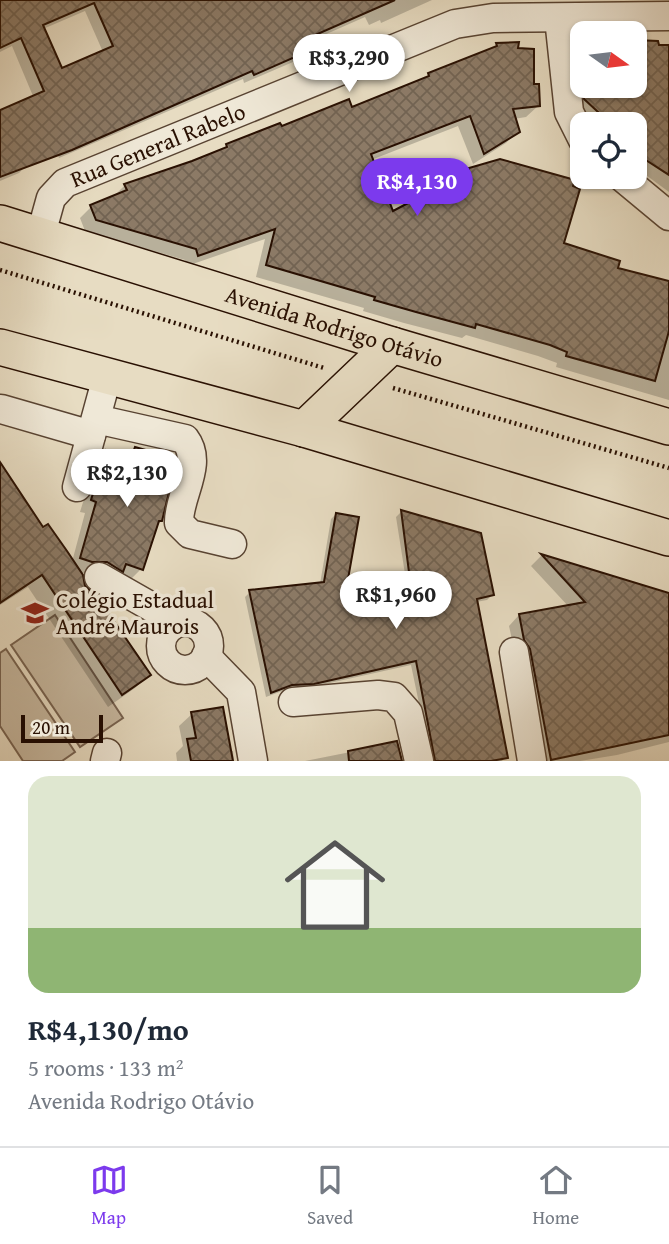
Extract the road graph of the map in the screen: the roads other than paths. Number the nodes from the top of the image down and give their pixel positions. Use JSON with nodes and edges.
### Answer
{"nodes":[{"id":1,"x":669,"y":16,"type":"edge"},
{"id":2,"x":559,"y":18,"type":"junction"},
{"id":3,"x":570,"y":114,"type":"edge"},
{"id":4,"x":636,"y":189,"type":"edge"},
{"id":5,"x":669,"y":216,"type":"edge"},
{"id":6,"x":0,"y":223,"type":"edge"},
{"id":7,"x":41,"y":234,"type":"junction"},
{"id":8,"x":392,"y":345,"type":"junction"},
{"id":9,"x":0,"y":347,"type":"edge"},
{"id":10,"x":107,"y":377,"type":"junction"},
{"id":11,"x":1,"y":409,"type":"edge"},
{"id":12,"x":94,"y":427,"type":"junction"},
{"id":13,"x":669,"y":427,"type":"edge"},
{"id":14,"x":304,"y":429,"type":"junction"},
{"id":15,"x":77,"y":487,"type":"dead end"},
{"id":16,"x":669,"y":538,"type":"edge"},
{"id":17,"x":232,"y":544,"type":"dead end"},
{"id":18,"x":99,"y":578,"type":"dead end"},
{"id":19,"x":178,"y":622,"type":"junction"},
{"id":20,"x":514,"y":652,"type":"dead end"},
{"id":21,"x":206,"y":656,"type":"junction"},
{"id":22,"x":293,"y":702,"type":"dead end"},
{"id":23,"x":253,"y":761,"type":"edge"},
{"id":24,"x":419,"y":761,"type":"edge"},
{"id":25,"x":532,"y":761,"type":"edge"}],
"edges":[{"from":1,"to":2,"type":"street","name":"Rua General Rabelo"},
{"from":2,"to":3,"type":"street"},
{"from":2,"to":7,"type":"street","name":"Rua General Rabelo"},
{"from":4,"to":5,"type":"street"},
{"from":6,"to":7,"type":"main road","name":"Avenida Rodrigo Otávio"},
{"from":7,"to":8,"type":"main road","name":"Avenida Rodrigo Otávio"},
{"from":8,"to":13,"type":"main road","name":"Avenida Rodrigo Otávio"},
{"from":8,"to":14,"type":"main road"},
{"from":9,"to":10,"type":"main road"},
{"from":10,"to":12,"type":"street"},
{"from":10,"to":14,"type":"main road"},
{"from":11,"to":12,"type":"street"},
{"from":12,"to":15,"type":"street"},
{"from":12,"to":17,"type":"street"},
{"from":14,"to":16,"type":"main road"},
{"from":18,"to":19,"type":"street"},
{"from":19,"to":21,"type":"street"},
{"from":19,"to":21,"type":"street"},
{"from":20,"to":25,"type":"street"},
{"from":21,"to":23,"type":"street"},
{"from":22,"to":24,"type":"street"}]}
